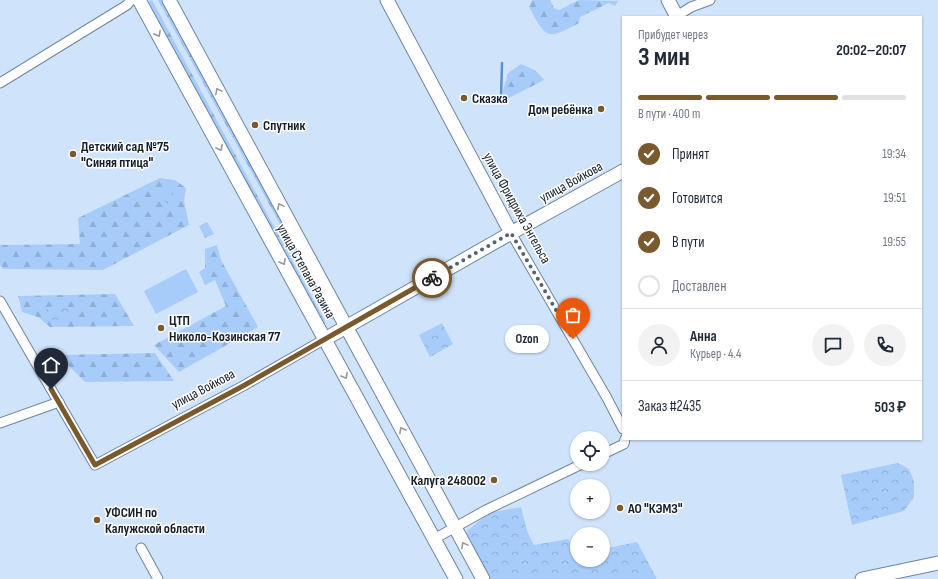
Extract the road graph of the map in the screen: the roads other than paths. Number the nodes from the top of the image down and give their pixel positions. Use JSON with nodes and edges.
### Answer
{"nodes":[{"id":1,"x":131,"y":0,"type":"edge"},
{"id":2,"x":139,"y":0,"type":"edge"},
{"id":3,"x":168,"y":0,"type":"edge"},
{"id":4,"x":387,"y":0,"type":"edge"},
{"id":5,"x":668,"y":0,"type":"edge"},
{"id":6,"x":710,"y":0,"type":"edge"},
{"id":7,"x":676,"y":16,"type":"edge"},
{"id":8,"x":679,"y":16,"type":"edge"},
{"id":9,"x":0,"y":83,"type":"edge"},
{"id":10,"x":622,"y":172,"type":"edge"},
{"id":11,"x":511,"y":233,"type":"junction"},
{"id":12,"x":0,"y":301,"type":"edge"},
{"id":13,"x":346,"y":327,"type":"junction"},
{"id":14,"x":325,"y":339,"type":"junction"},
{"id":15,"x":59,"y":402,"type":"junction"},
{"id":16,"x":0,"y":423,"type":"edge"},
{"id":17,"x":622,"y":427,"type":"edge"},
{"id":18,"x":624,"y":441,"type":"edge"},
{"id":19,"x":610,"y":450,"type":"edge"},
{"id":20,"x":570,"y":470,"type":"edge"},
{"id":21,"x":455,"y":528,"type":"junction"},
{"id":22,"x":434,"y":539,"type":"junction"},
{"id":23,"x":141,"y":548,"type":"dead end"},
{"id":24,"x":938,"y":563,"type":"edge"},
{"id":25,"x":158,"y":579,"type":"edge"},
{"id":26,"x":456,"y":579,"type":"edge"},
{"id":27,"x":483,"y":579,"type":"edge"},
{"id":28,"x":862,"y":579,"type":"edge"}],
"edges":[{"from":1,"to":9,"type":"street"},
{"from":2,"to":14,"type":"main road","name":"улица Степана Разина","one_way":true},
{"from":13,"to":3,"type":"main road","name":"улица Степана Разина","one_way":true},
{"from":4,"to":11,"type":"main road","name":"улица Фридриха Энгельса"},
{"from":5,"to":7,"type":"main road"},
{"from":6,"to":8,"type":"street"},
{"from":10,"to":11,"type":"main road","name":"улица Войкова"},
{"from":11,"to":13,"type":"main road","name":"улица Войкова"},
{"from":11,"to":17,"type":"street","name":"улица Фридриха Энгельса"},
{"from":12,"to":15,"type":"street"},
{"from":13,"to":14,"type":"main road","name":"улица Войкова"},
{"from":21,"to":13,"type":"main road","name":"улица Степана Разина","one_way":true},
{"from":14,"to":15,"type":"street","name":"улица Войкова"},
{"from":14,"to":22,"type":"main road","name":"улица Степана Разина","one_way":true},
{"from":15,"to":16,"type":"street"},
{"from":18,"to":19,"type":"street"},
{"from":20,"to":21,"type":"street"},
{"from":21,"to":22,"type":"street"},
{"from":27,"to":21,"type":"main road","name":"улица Степана Разина","one_way":true},
{"from":22,"to":26,"type":"main road","name":"улица Степана Разина"},
{"from":23,"to":25,"type":"street"},
{"from":24,"to":28,"type":"main road"}]}
